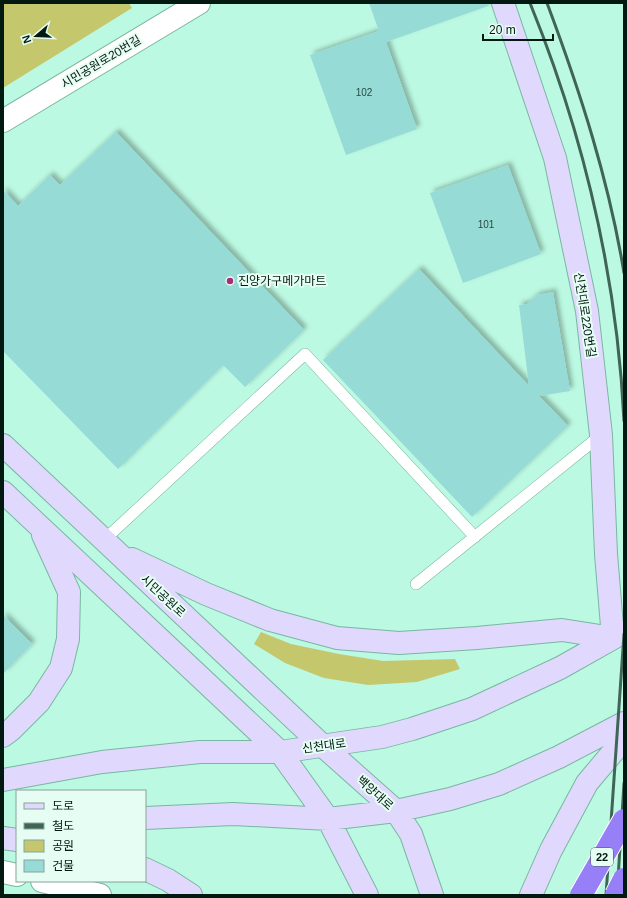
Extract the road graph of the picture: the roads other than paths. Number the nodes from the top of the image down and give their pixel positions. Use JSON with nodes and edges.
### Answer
{"nodes":[{"id":1,"x":199,"y":3,"type":"edge"},
{"id":2,"x":503,"y":3,"type":"edge"},
{"id":3,"x":3,"y":121,"type":"edge"},
{"id":4,"x":601,"y":435,"type":"junction"},
{"id":5,"x":3,"y":445,"type":"edge"},
{"id":6,"x":3,"y":492,"type":"edge"},
{"id":7,"x":37,"y":523,"type":"junction"},
{"id":8,"x":475,"y":537,"type":"junction"},
{"id":9,"x":109,"y":546,"type":"junction"},
{"id":10,"x":416,"y":584,"type":"dead end"},
{"id":11,"x":618,"y":635,"type":"edge"},
{"id":12,"x":624,"y":723,"type":"edge"},
{"id":13,"x":3,"y":736,"type":"edge"},
{"id":14,"x":624,"y":739,"type":"edge"},
{"id":15,"x":323,"y":746,"type":"junction"},
{"id":16,"x":280,"y":752,"type":"junction"},
{"id":17,"x":3,"y":780,"type":"edge"},
{"id":18,"x":396,"y":811,"type":"junction"},
{"id":19,"x":146,"y":818,"type":"edge"},
{"id":20,"x":328,"y":819,"type":"junction"},
{"id":21,"x":624,"y":820,"type":"edge"},
{"id":22,"x":16,"y":829,"type":"edge"},
{"id":23,"x":3,"y":830,"type":"edge"},
{"id":24,"x":3,"y":838,"type":"edge"},
{"id":25,"x":16,"y":840,"type":"edge"},
{"id":26,"x":146,"y":869,"type":"edge"},
{"id":27,"x":3,"y":872,"type":"edge"},
{"id":28,"x":16,"y":875,"type":"edge"},
{"id":29,"x":624,"y":879,"type":"edge"},
{"id":30,"x":46,"y":882,"type":"edge"},
{"id":31,"x":100,"y":895,"type":"edge"},
{"id":32,"x":191,"y":895,"type":"edge"},
{"id":33,"x":367,"y":895,"type":"edge"},
{"id":34,"x":432,"y":895,"type":"edge"},
{"id":35,"x":531,"y":895,"type":"edge"},
{"id":36,"x":581,"y":895,"type":"edge"},
{"id":37,"x":616,"y":895,"type":"edge"}],
"edges":[{"from":1,"to":3,"type":"street","name":"시민공원로20번길"},
{"from":2,"to":4,"type":"main road","name":"신천대로220번길"},
{"from":4,"to":8,"type":"lane"},
{"from":4,"to":11,"type":"main road","name":"신천대로220번길"},
{"from":5,"to":9,"type":"main road","name":"시민공원로"},
{"from":6,"to":7,"type":"main road"},
{"from":7,"to":13,"type":"main road"},
{"from":7,"to":16,"type":"main road"},
{"from":8,"to":9,"type":"lane"},
{"from":8,"to":10,"type":"lane"},
{"from":9,"to":11,"type":"main road"},
{"from":9,"to":15,"type":"main road","name":"시민공원로"},
{"from":11,"to":15,"type":"main road","name":"신천대로"},
{"from":12,"to":18,"type":"main road"},
{"from":14,"to":35,"type":"main road"},
{"from":15,"to":16,"type":"main road","name":"신천대로"},
{"from":15,"to":18,"type":"main road","name":"백양대로"},
{"from":16,"to":17,"type":"main road","name":"신천대로"},
{"from":16,"to":20,"type":"main road"},
{"from":18,"to":20,"type":"main road"},
{"from":18,"to":34,"type":"main road","name":"백양대로"},
{"from":19,"to":20,"type":"main road"},
{"from":20,"to":33,"type":"main road"},
{"from":21,"to":36,"type":"highway","number":"22","bridge":true},
{"from":22,"to":23,"type":"main road"},
{"from":24,"to":25,"type":"main road"},
{"from":26,"to":32,"type":"main road"},
{"from":27,"to":28,"type":"street"},
{"from":29,"to":37,"type":"highway","number":"22","bridge":true},
{"from":30,"to":31,"type":"street"}]}
